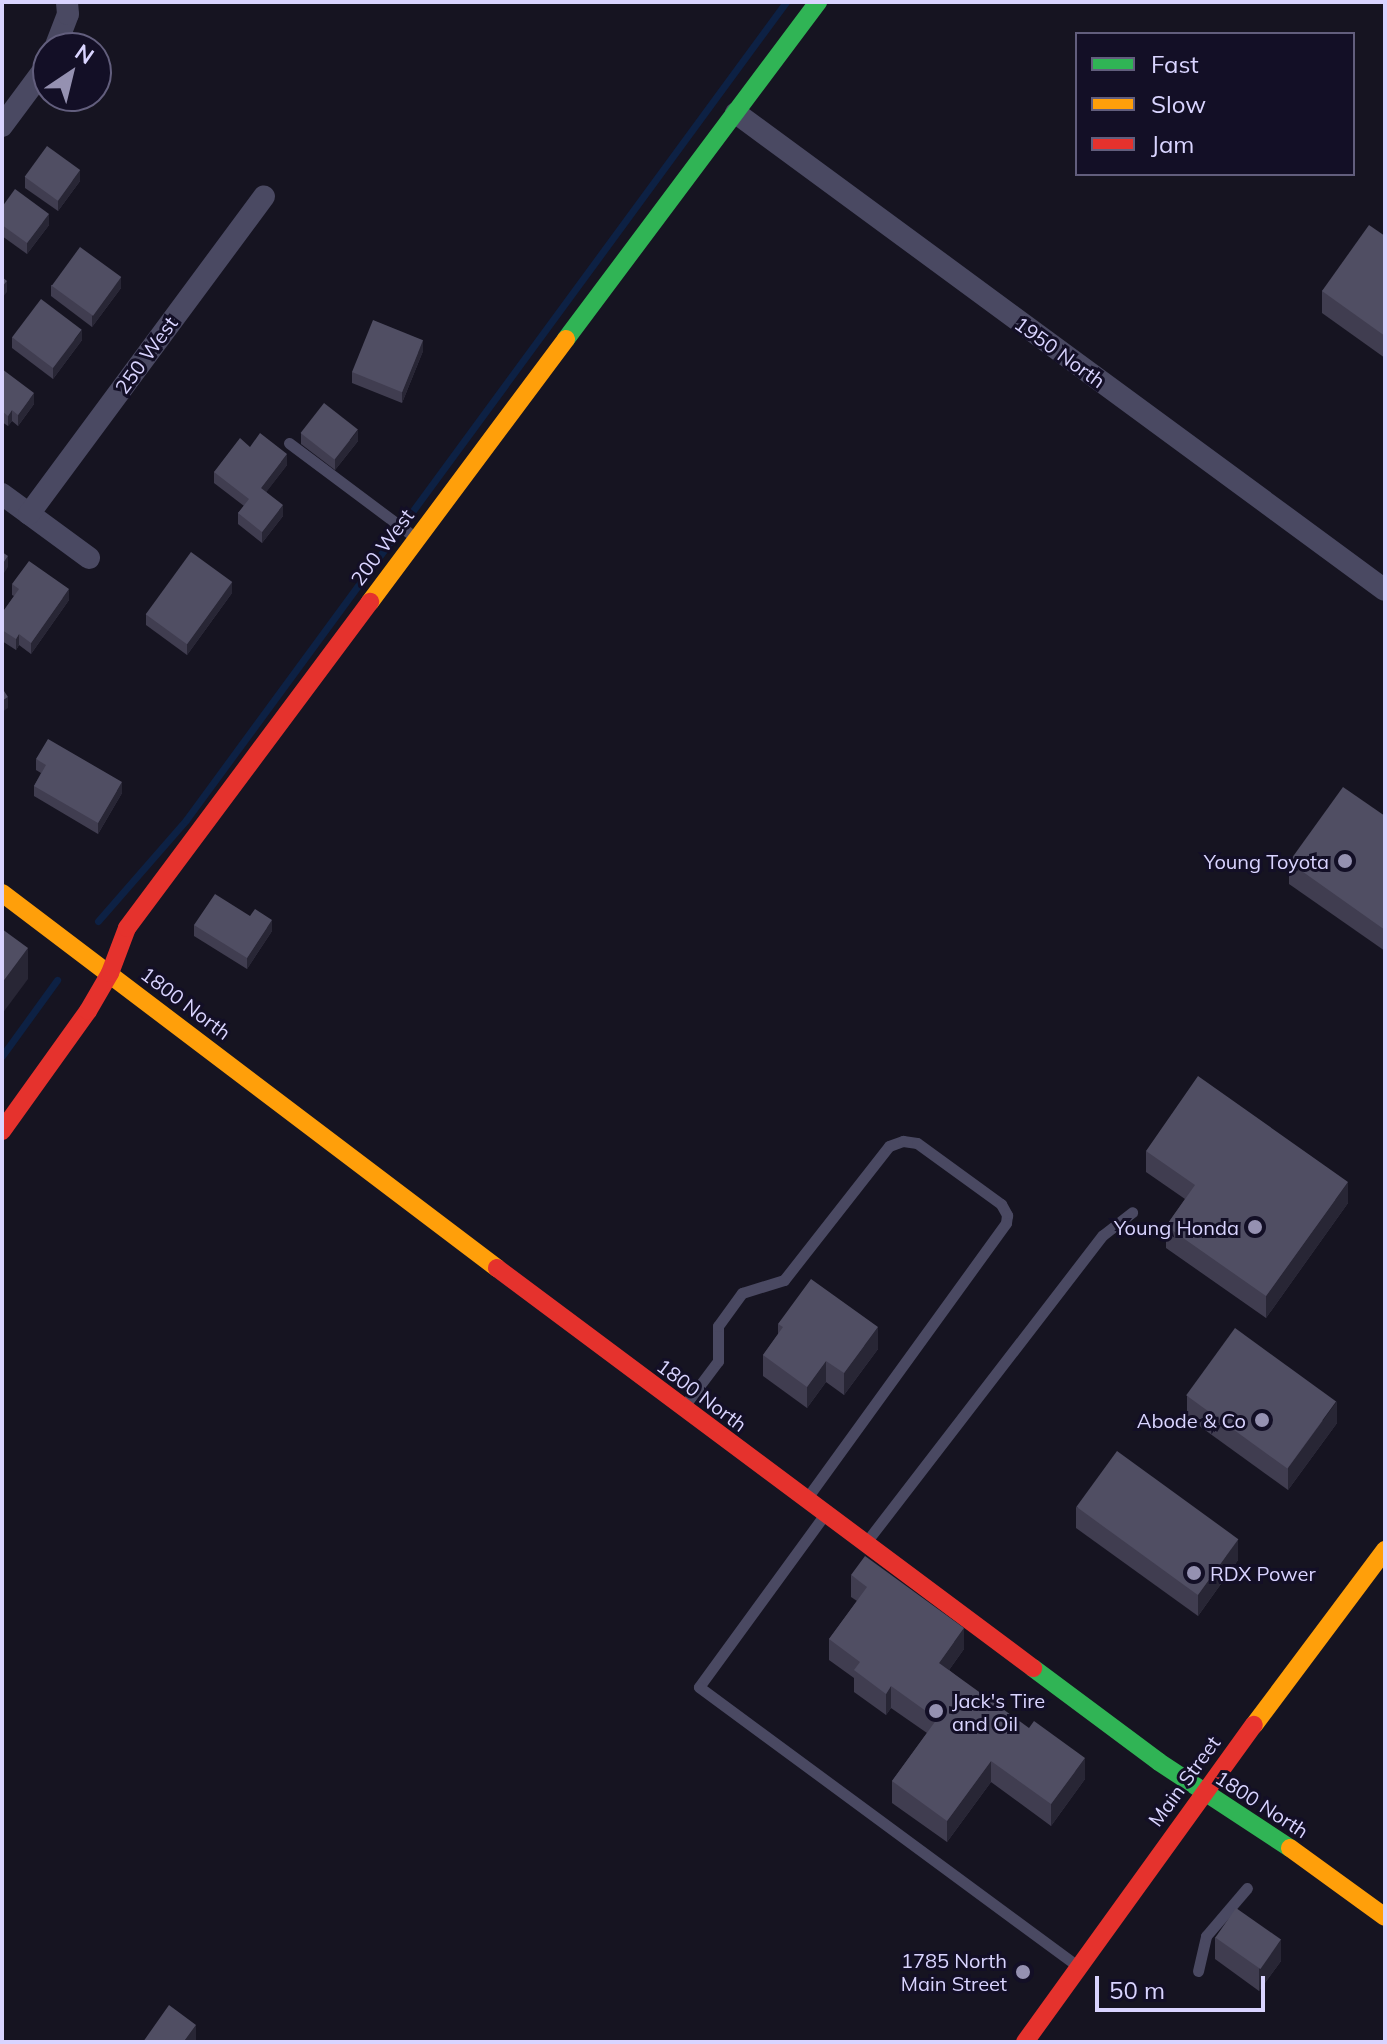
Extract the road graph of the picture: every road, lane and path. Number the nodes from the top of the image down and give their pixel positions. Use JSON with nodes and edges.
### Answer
{"nodes":[{"id":1,"x":67,"y":2,"type":"edge"},
{"id":2,"x":818,"y":2,"type":"edge"},
{"id":3,"x":61,"y":32,"type":"edge"},
{"id":4,"x":32,"y":86,"type":"edge"},
{"id":5,"x":736,"y":113,"type":"junction"},
{"id":6,"x":2,"y":126,"type":"edge"},
{"id":7,"x":264,"y":196,"type":"dead end"},
{"id":8,"x":289,"y":443,"type":"dead end"},
{"id":9,"x":2,"y":494,"type":"edge"},
{"id":10,"x":29,"y":514,"type":"junction"},
{"id":11,"x":410,"y":534,"type":"junction"},
{"id":12,"x":89,"y":558,"type":"dead end"},
{"id":13,"x":1385,"y":590,"type":"edge"},
{"id":14,"x":2,"y":893,"type":"edge"},
{"id":15,"x":110,"y":973,"type":"junction"},
{"id":16,"x":2,"y":1131,"type":"edge"},
{"id":17,"x":1132,"y":1212,"type":"dead end"},
{"id":18,"x":683,"y":1408,"type":"junction"},
{"id":19,"x":806,"y":1499,"type":"junction"},
{"id":20,"x":825,"y":1514,"type":"junction"},
{"id":21,"x":865,"y":1543,"type":"junction"},
{"id":22,"x":1385,"y":1550,"type":"edge"},
{"id":23,"x":1203,"y":1792,"type":"junction"},
{"id":24,"x":1247,"y":1888,"type":"dead end"},
{"id":25,"x":1385,"y":1917,"type":"edge"},
{"id":26,"x":1077,"y":1966,"type":"junction"},
{"id":27,"x":1198,"y":1971,"type":"dead end"},
{"id":28,"x":1025,"y":2042,"type":"edge"}],
"edges":[{"from":1,"to":3,"type":"street"},
{"from":2,"to":5,"type":"street","name":"200 West"},
{"from":4,"to":6,"type":"street"},
{"from":5,"to":11,"type":"street","name":"200 West"},
{"from":5,"to":13,"type":"street","name":"1950 North"},
{"from":7,"to":10,"type":"street","name":"250 West"},
{"from":8,"to":11,"type":"lane"},
{"from":9,"to":10,"type":"street"},
{"from":10,"to":12,"type":"street"},
{"from":11,"to":15,"type":"street","name":"200 West"},
{"from":14,"to":15,"type":"street","name":"1800 North"},
{"from":15,"to":16,"type":"street","name":"200 West"},
{"from":15,"to":18,"type":"street","name":"1800 North"},
{"from":17,"to":21,"type":"lane"},
{"from":18,"to":19,"type":"street","name":"1800 North"},
{"from":18,"to":19,"type":"lane"},
{"from":19,"to":20,"type":"street","name":"1800 North"},
{"from":20,"to":21,"type":"street","name":"1800 North"},
{"from":20,"to":26,"type":"lane"},
{"from":21,"to":23,"type":"street","name":"1800 North"},
{"from":22,"to":23,"type":"street","name":"Main Street"},
{"from":23,"to":25,"type":"street","name":"1800 North"},
{"from":23,"to":26,"type":"street","name":"Main Street"},
{"from":24,"to":27,"type":"lane"},
{"from":26,"to":28,"type":"street","name":"Main Street"}]}
